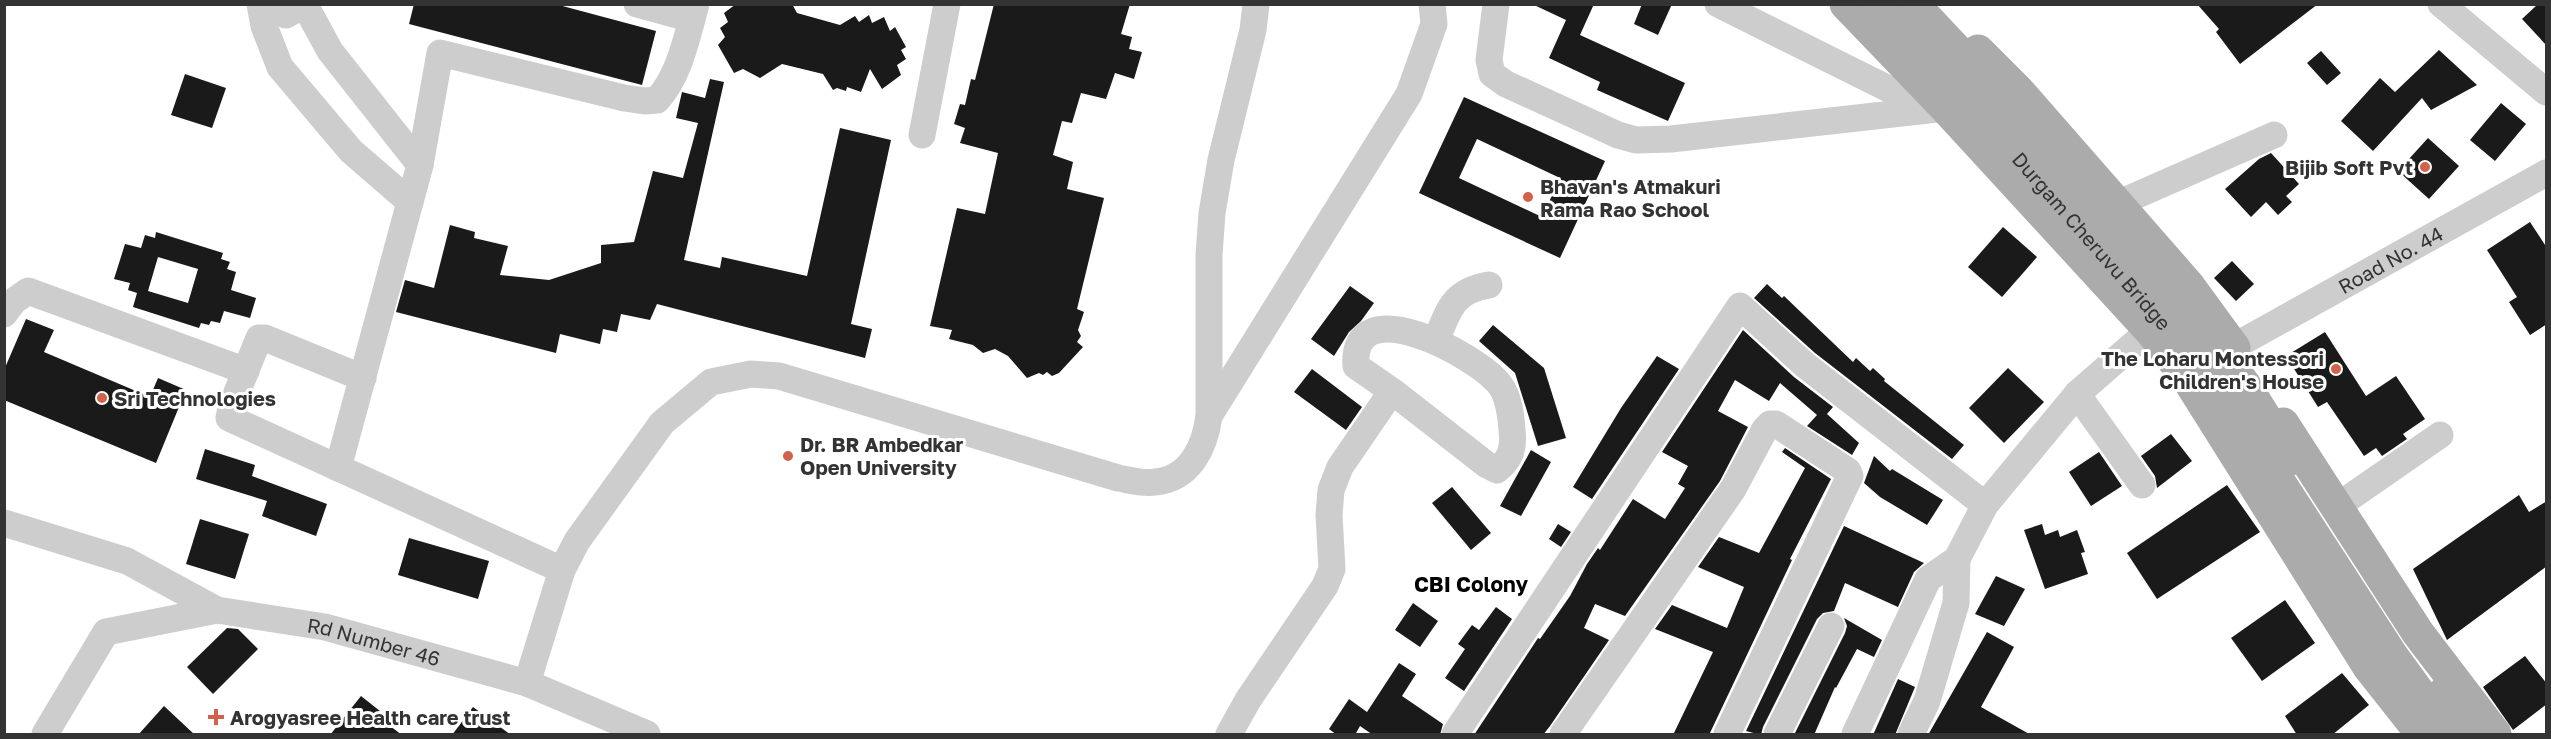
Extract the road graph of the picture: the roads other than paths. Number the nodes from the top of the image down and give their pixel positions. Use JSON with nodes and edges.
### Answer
{"nodes":[{"id":1,"x":260,"y":4,"type":"edge"},
{"id":2,"x":265,"y":4,"type":"edge"},
{"id":3,"x":637,"y":4,"type":"edge"},
{"id":4,"x":947,"y":4,"type":"edge"},
{"id":5,"x":1256,"y":4,"type":"edge"},
{"id":6,"x":1431,"y":4,"type":"edge"},
{"id":7,"x":1496,"y":4,"type":"edge"},
{"id":8,"x":1718,"y":4,"type":"edge"},
{"id":9,"x":1846,"y":4,"type":"edge"},
{"id":10,"x":1874,"y":4,"type":"edge"},
{"id":11,"x":1913,"y":4,"type":"edge"},
{"id":12,"x":1933,"y":4,"type":"edge"},
{"id":13,"x":2440,"y":4,"type":"edge"},
{"id":14,"x":305,"y":5,"type":"edge"},
{"id":15,"x":694,"y":12,"type":"edge"},
{"id":16,"x":2019,"y":92,"type":"junction"},
{"id":17,"x":2547,"y":92,"type":"edge"},
{"id":18,"x":1938,"y":109,"type":"junction"},
{"id":19,"x":922,"y":135,"type":"dead end"},
{"id":20,"x":2274,"y":135,"type":"dead end"},
{"id":21,"x":420,"y":165,"type":"junction"},
{"id":22,"x":2547,"y":173,"type":"edge"},
{"id":23,"x":410,"y":202,"type":"junction"},
{"id":24,"x":2117,"y":204,"type":"junction"},
{"id":25,"x":1490,"y":285,"type":"dead end"},
{"id":26,"x":4,"y":314,"type":"edge"},
{"id":27,"x":2150,"y":330,"type":"junction"},
{"id":28,"x":1436,"y":340,"type":"junction"},
{"id":29,"x":2233,"y":347,"type":"junction"},
{"id":30,"x":246,"y":371,"type":"junction"},
{"id":31,"x":363,"y":378,"type":"junction"},
{"id":32,"x":1392,"y":391,"type":"junction"},
{"id":33,"x":2077,"y":394,"type":"junction"},
{"id":34,"x":1209,"y":416,"type":"junction"},
{"id":35,"x":2440,"y":435,"type":"dead end"},
{"id":36,"x":338,"y":468,"type":"junction"},
{"id":37,"x":2142,"y":485,"type":"dead end"},
{"id":38,"x":1985,"y":505,"type":"junction"},
{"id":39,"x":2336,"y":507,"type":"junction"},
{"id":40,"x":4,"y":523,"type":"edge"},
{"id":41,"x":1957,"y":559,"type":"junction"},
{"id":42,"x":562,"y":570,"type":"junction"},
{"id":43,"x":217,"y":610,"type":"junction"},
{"id":44,"x":1831,"y":626,"type":"dead end"},
{"id":45,"x":527,"y":683,"type":"junction"},
{"id":46,"x":1571,"y":732,"type":"edge"},
{"id":47,"x":45,"y":735,"type":"edge"},
{"id":48,"x":647,"y":735,"type":"edge"},
{"id":49,"x":1229,"y":735,"type":"edge"},
{"id":50,"x":1455,"y":735,"type":"edge"},
{"id":51,"x":1727,"y":735,"type":"edge"},
{"id":52,"x":1777,"y":735,"type":"edge"},
{"id":53,"x":1855,"y":735,"type":"edge"},
{"id":54,"x":1911,"y":735,"type":"edge"},
{"id":55,"x":2422,"y":735,"type":"edge"},
{"id":56,"x":2449,"y":735,"type":"edge"},
{"id":57,"x":2476,"y":735,"type":"edge"},
{"id":58,"x":2495,"y":735,"type":"edge"}],
"edges":[{"from":1,"to":23,"type":"street"},
{"from":2,"to":14,"type":"street"},
{"from":3,"to":15,"type":"street"},
{"from":4,"to":19,"type":"street"},
{"from":5,"to":34,"type":"street"},
{"from":6,"to":34,"type":"street"},
{"from":7,"to":18,"type":"street"},
{"from":8,"to":18,"type":"street"},
{"from":9,"to":18,"type":"main road"},
{"from":10,"to":56,"type":"main road","name":"Durgam Cheruvu Bridge","bridge":true},
{"from":11,"to":57,"type":"main road","name":"Durgam Cheruvu Bridge","bridge":true},
{"from":12,"to":16,"type":"main road"},
{"from":13,"to":17,"type":"street"},
{"from":14,"to":21,"type":"street"},
{"from":15,"to":21,"type":"street"},
{"from":16,"to":18,"type":"main road"},
{"from":16,"to":24,"type":"main road"},
{"from":18,"to":27,"type":"main road"},
{"from":20,"to":24,"type":"street"},
{"from":21,"to":23,"type":"street"},
{"from":22,"to":29,"type":"street","name":"Road No. 44"},
{"from":23,"to":31,"type":"street"},
{"from":24,"to":29,"type":"main road"},
{"from":25,"to":28,"type":"street"},
{"from":26,"to":30,"type":"street"},
{"from":27,"to":33,"type":"street"},
{"from":27,"to":55,"type":"main road"},
{"from":28,"to":32,"type":"street"},
{"from":28,"to":32,"type":"street"},
{"from":29,"to":39,"type":"main road"},
{"from":30,"to":31,"type":"street"},
{"from":30,"to":36,"type":"street"},
{"from":31,"to":36,"type":"street"},
{"from":32,"to":49,"type":"street"},
{"from":33,"to":37,"type":"street"},
{"from":33,"to":38,"type":"street"},
{"from":34,"to":42,"type":"street"},
{"from":35,"to":39,"type":"street"},
{"from":36,"to":42,"type":"street"},
{"from":38,"to":41,"type":"street"},
{"from":38,"to":50,"type":"street"},
{"from":39,"to":58,"type":"main road"},
{"from":40,"to":43,"type":"street"},
{"from":41,"to":53,"type":"street"},
{"from":41,"to":54,"type":"street"},
{"from":42,"to":45,"type":"street"},
{"from":43,"to":45,"type":"street","name":"Rd Number 46"},
{"from":43,"to":47,"type":"street"},
{"from":44,"to":52,"type":"street"},
{"from":45,"to":48,"type":"street","name":"Rd Number 46"},
{"from":46,"to":51,"type":"street"}]}
